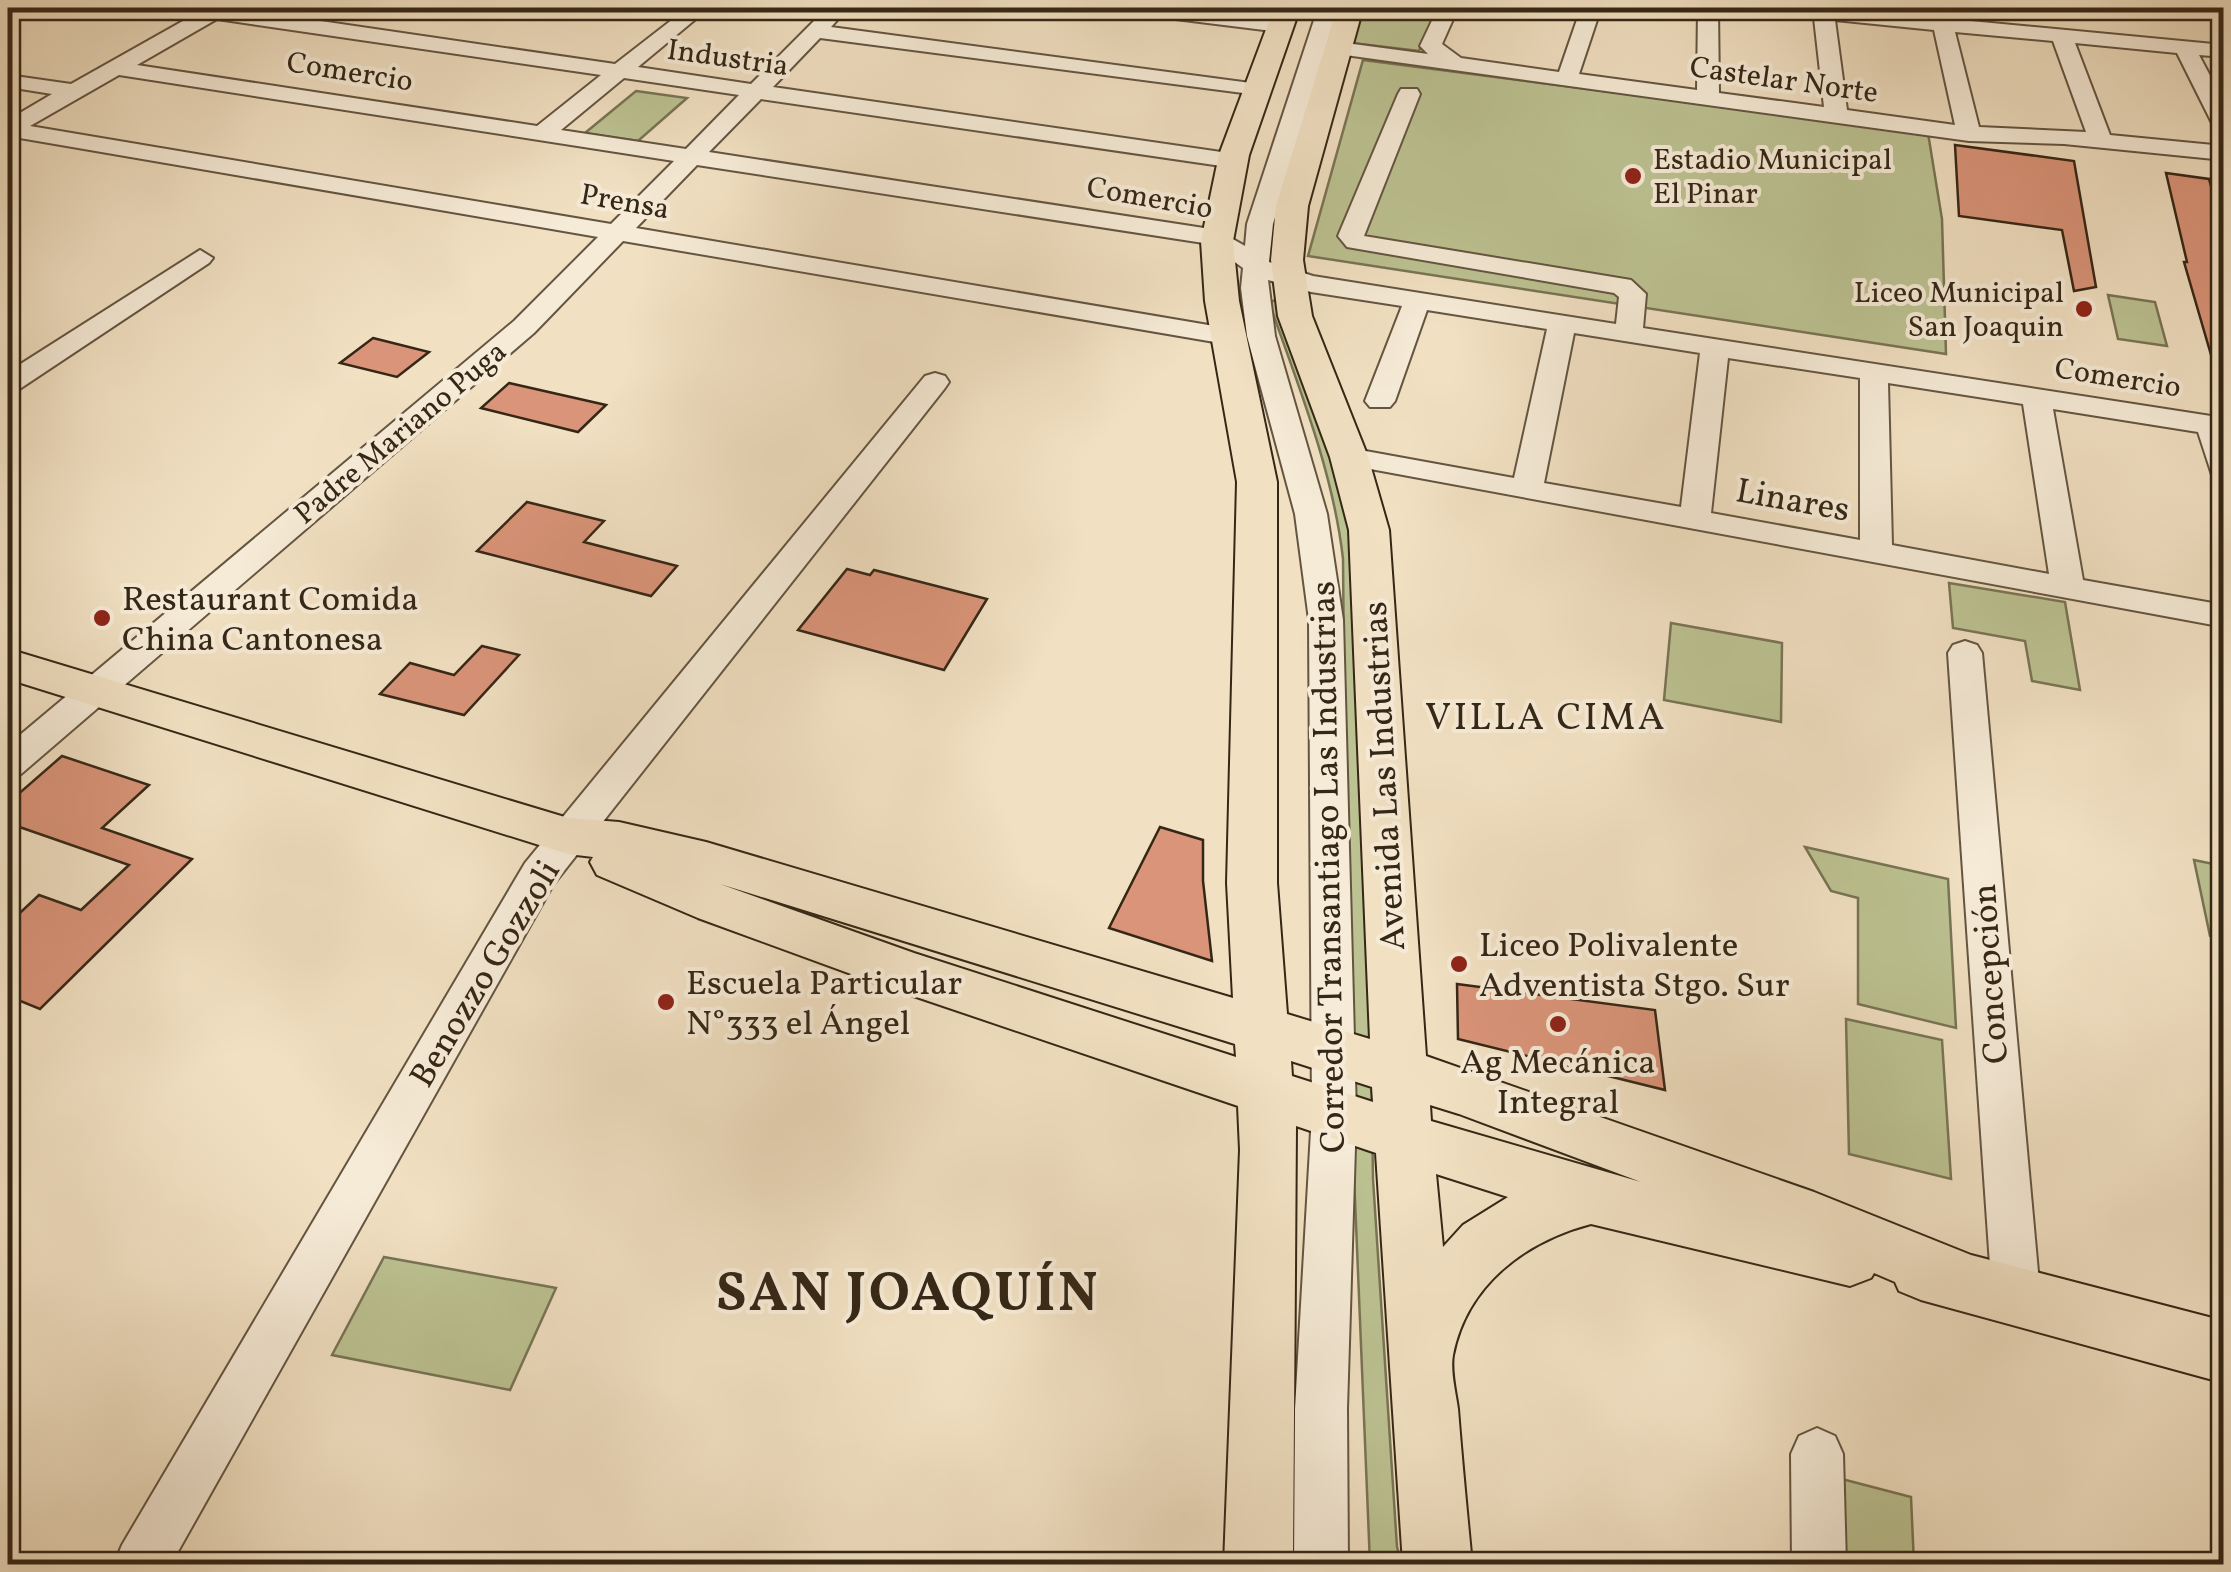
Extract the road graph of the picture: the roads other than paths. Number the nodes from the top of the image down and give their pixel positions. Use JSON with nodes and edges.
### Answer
{"nodes":[{"id":1,"x":637,"y":8,"type":"edge"},
{"id":2,"x":838,"y":8,"type":"edge"},
{"id":3,"x":1135,"y":8,"type":"edge"},
{"id":4,"x":1318,"y":8,"type":"edge"},
{"id":5,"x":1328,"y":8,"type":"edge"},
{"id":6,"x":1350,"y":8,"type":"edge"},
{"id":7,"x":1448,"y":8,"type":"edge"},
{"id":8,"x":1591,"y":8,"type":"edge"},
{"id":9,"x":1708,"y":8,"type":"edge"},
{"id":10,"x":1769,"y":8,"type":"edge"},
{"id":11,"x":217,"y":10,"type":"edge"},
{"id":12,"x":1824,"y":10,"type":"edge"},
{"id":13,"x":694,"y":11,"type":"edge"},
{"id":14,"x":1284,"y":17,"type":"edge"},
{"id":15,"x":1943,"y":24,"type":"junction"},
{"id":16,"x":815,"y":31,"type":"junction"},
{"id":17,"x":2224,"y":33,"type":"edge"},
{"id":18,"x":2062,"y":36,"type":"junction"},
{"id":19,"x":2109,"y":40,"type":"junction"},
{"id":20,"x":1338,"y":48,"type":"junction"},
{"id":21,"x":2185,"y":48,"type":"junction"},
{"id":22,"x":2224,"y":51,"type":"edge"},
{"id":23,"x":1455,"y":64,"type":"junction"},
{"id":24,"x":116,"y":68,"type":"junction"},
{"id":25,"x":619,"y":72,"type":"junction"},
{"id":26,"x":1567,"y":79,"type":"junction"},
{"id":27,"x":8,"y":81,"type":"edge"},
{"id":28,"x":74,"y":92,"type":"junction"},
{"id":29,"x":756,"y":92,"type":"junction"},
{"id":30,"x":1258,"y":92,"type":"junction"},
{"id":31,"x":1408,"y":94,"type":"dead end"},
{"id":32,"x":1708,"y":99,"type":"junction"},
{"id":33,"x":1836,"y":116,"type":"junction"},
{"id":34,"x":2224,"y":125,"type":"edge"},
{"id":35,"x":8,"y":129,"type":"edge"},
{"id":36,"x":541,"y":134,"type":"junction"},
{"id":37,"x":1968,"y":134,"type":"junction"},
{"id":38,"x":2100,"y":140,"type":"junction"},
{"id":39,"x":2224,"y":153,"type":"edge"},
{"id":40,"x":692,"y":158,"type":"junction"},
{"id":41,"x":1234,"y":161,"type":"junction"},
{"id":42,"x":619,"y":233,"type":"junction"},
{"id":43,"x":200,"y":258,"type":"dead end"},
{"id":44,"x":1252,"y":261,"type":"junction"},
{"id":45,"x":1417,"y":301,"type":"junction"},
{"id":46,"x":1562,"y":324,"type":"junction"},
{"id":47,"x":1628,"y":334,"type":"junction"},
{"id":48,"x":1232,"y":337,"type":"junction"},
{"id":49,"x":1714,"y":347,"type":"junction"},
{"id":50,"x":1874,"y":372,"type":"junction"},
{"id":51,"x":935,"y":382,"type":"dead end"},
{"id":52,"x":8,"y":384,"type":"edge"},
{"id":53,"x":2037,"y":398,"type":"junction"},
{"id":54,"x":1380,"y":401,"type":"dead end"},
{"id":55,"x":2217,"y":426,"type":"edge"},
{"id":56,"x":1349,"y":457,"type":"junction"},
{"id":57,"x":2224,"y":472,"type":"edge"},
{"id":58,"x":1527,"y":488,"type":"junction"},
{"id":59,"x":1696,"y":519,"type":"junction"},
{"id":60,"x":1876,"y":552,"type":"junction"},
{"id":61,"x":2068,"y":587,"type":"junction"},
{"id":62,"x":2224,"y":616,"type":"edge"},
{"id":63,"x":1965,"y":653,"type":"dead end"},
{"id":64,"x":8,"y":664,"type":"edge"},
{"id":65,"x":93,"y":691,"type":"junction"},
{"id":66,"x":8,"y":765,"type":"edge"},
{"id":67,"x":568,"y":836,"type":"junction"},
{"id":68,"x":1324,"y":1048,"type":"junction"},
{"id":69,"x":1399,"y":1071,"type":"junction"},
{"id":70,"x":1295,"y":1086,"type":"junction"},
{"id":71,"x":1403,"y":1137,"type":"junction"},
{"id":72,"x":1591,"y":1197,"type":"junction"},
{"id":73,"x":1950,"y":1276,"type":"junction"},
{"id":74,"x":2016,"y":1294,"type":"junction"},
{"id":75,"x":2224,"y":1352,"type":"edge"},
{"id":76,"x":1423,"y":1354,"type":"junction"},
{"id":77,"x":1817,"y":1454,"type":"dead end"},
{"id":78,"x":140,"y":1564,"type":"edge"},
{"id":79,"x":1258,"y":1564,"type":"edge"},
{"id":80,"x":1296,"y":1564,"type":"edge"},
{"id":81,"x":1322,"y":1564,"type":"edge"},
{"id":82,"x":1437,"y":1564,"type":"edge"},
{"id":83,"x":1819,"y":1564,"type":"edge"}],
"edges":[{"from":1,"to":13,"type":"street"},
{"from":2,"to":16,"type":"street","name":"Padre Mariano Puga"},
{"from":3,"to":14,"type":"street"},
{"from":4,"to":44,"type":"street","name":"Corredor Transantiago Las Industrias"},
{"from":5,"to":44,"type":"street","name":"Corredor Transantiago Las Industrias"},
{"from":6,"to":20,"type":"main road","name":"Avenida Las Industrias"},
{"from":7,"to":23,"type":"street"},
{"from":8,"to":26,"type":"street"},
{"from":9,"to":32,"type":"street"},
{"from":10,"to":12,"type":"street"},
{"from":11,"to":24,"type":"street"},
{"from":11,"to":25,"type":"street","name":"Industria"},
{"from":12,"to":15,"type":"street"},
{"from":12,"to":33,"type":"street"},
{"from":13,"to":25,"type":"street"},
{"from":14,"to":30,"type":"main road","name":"Avenida Las Industrias"},
{"from":15,"to":18,"type":"street"},
{"from":15,"to":37,"type":"street"},
{"from":16,"to":29,"type":"street","name":"Padre Mariano Puga"},
{"from":16,"to":30,"type":"street"},
{"from":17,"to":19,"type":"street"},
{"from":18,"to":19,"type":"street"},
{"from":18,"to":38,"type":"street"},
{"from":19,"to":21,"type":"street"},
{"from":20,"to":23,"type":"street","name":"Castelar Norte"},
{"from":20,"to":44,"type":"main road","name":"Avenida Las Industrias"},
{"from":21,"to":22,"type":"street"},
{"from":21,"to":34,"type":"street"},
{"from":23,"to":26,"type":"street","name":"Castelar Norte"},
{"from":24,"to":28,"type":"street"},
{"from":24,"to":36,"type":"street","name":"Comercio"},
{"from":25,"to":29,"type":"street","name":"Industria"},
{"from":25,"to":36,"type":"street"},
{"from":26,"to":32,"type":"street","name":"Castelar Norte"},
{"from":27,"to":28,"type":"street"},
{"from":28,"to":35,"type":"street"},
{"from":29,"to":40,"type":"street","name":"Padre Mariano Puga"},
{"from":29,"to":41,"type":"street","name":"Industria"},
{"from":30,"to":41,"type":"main road","name":"Avenida Las Industrias"},
{"from":31,"to":47,"type":"street"},
{"from":32,"to":33,"type":"street","name":"Castelar Norte"},
{"from":33,"to":37,"type":"street","name":"Castelar Norte"},
{"from":35,"to":42,"type":"street","name":"Prensa"},
{"from":36,"to":40,"type":"street","name":"Comercio"},
{"from":37,"to":38,"type":"street","name":"Castelar Norte"},
{"from":38,"to":39,"type":"street","name":"Castelar Norte"},
{"from":40,"to":42,"type":"street","name":"Padre Mariano Puga"},
{"from":40,"to":44,"type":"street","name":"Comercio"},
{"from":41,"to":44,"type":"main road","name":"Avenida Las Industrias"},
{"from":42,"to":48,"type":"street","name":"Prensa"},
{"from":42,"to":65,"type":"street","name":"Padre Mariano Puga"},
{"from":43,"to":52,"type":"street"},
{"from":44,"to":45,"type":"street","name":"Comercio"},
{"from":44,"to":48,"type":"main road","name":"Avenida Las Industrias"},
{"from":44,"to":56,"type":"main road","name":"Avenida Las Industrias"},
{"from":44,"to":68,"type":"street","name":"Corredor Transantiago Las Industrias"},
{"from":45,"to":46,"type":"street","name":"Comercio"},
{"from":45,"to":54,"type":"street"},
{"from":46,"to":47,"type":"street","name":"Comercio"},
{"from":46,"to":58,"type":"street"},
{"from":47,"to":49,"type":"street","name":"Comercio"},
{"from":48,"to":70,"type":"main road","name":"Avenida Las Industrias"},
{"from":49,"to":50,"type":"street","name":"Comercio"},
{"from":49,"to":59,"type":"street"},
{"from":50,"to":53,"type":"street","name":"Comercio"},
{"from":50,"to":60,"type":"street"},
{"from":51,"to":67,"type":"street","name":"Benozzo Gozzoli"},
{"from":53,"to":55,"type":"street","name":"Comercio"},
{"from":53,"to":61,"type":"street"},
{"from":55,"to":57,"type":"street"},
{"from":56,"to":58,"type":"street","name":"Linares"},
{"from":56,"to":69,"type":"main road","name":"Avenida Las Industrias"},
{"from":58,"to":59,"type":"street","name":"Linares"},
{"from":59,"to":60,"type":"street","name":"Linares"},
{"from":60,"to":61,"type":"street","name":"Linares"},
{"from":61,"to":62,"type":"street","name":"Linares"},
{"from":63,"to":74,"type":"street","name":"Concepción"},
{"from":64,"to":65,"type":"main road"},
{"from":65,"to":66,"type":"street","name":"Padre Mariano Puga"},
{"from":65,"to":67,"type":"main road"},
{"from":67,"to":70,"type":"main road"},
{"from":67,"to":78,"type":"street","name":"Benozzo Gozzoli"},
{"from":68,"to":69,"type":"main road"},
{"from":68,"to":70,"type":"main road"},
{"from":68,"to":70,"type":"street","name":"Corredor Transantiago Las Industrias"},
{"from":69,"to":71,"type":"main road","name":"Avenida Las Industrias"},
{"from":69,"to":73,"type":"main road"},
{"from":70,"to":71,"type":"main road"},
{"from":70,"to":79,"type":"main road","name":"Avenida Las Industrias"},
{"from":70,"to":80,"type":"street","name":"Corredor Transantiago Las Industrias"},
{"from":70,"to":81,"type":"street","name":"Corredor Transantiago Las Industrias"},
{"from":71,"to":72,"type":"main road"},
{"from":71,"to":76,"type":"main road","name":"Avenida Las Industrias"},
{"from":72,"to":73,"type":"main road"},
{"from":72,"to":76,"type":"main road"},
{"from":73,"to":74,"type":"main road"},
{"from":74,"to":75,"type":"main road"},
{"from":76,"to":82,"type":"main road","name":"Avenida Las Industrias"},
{"from":77,"to":83,"type":"street"}]}
